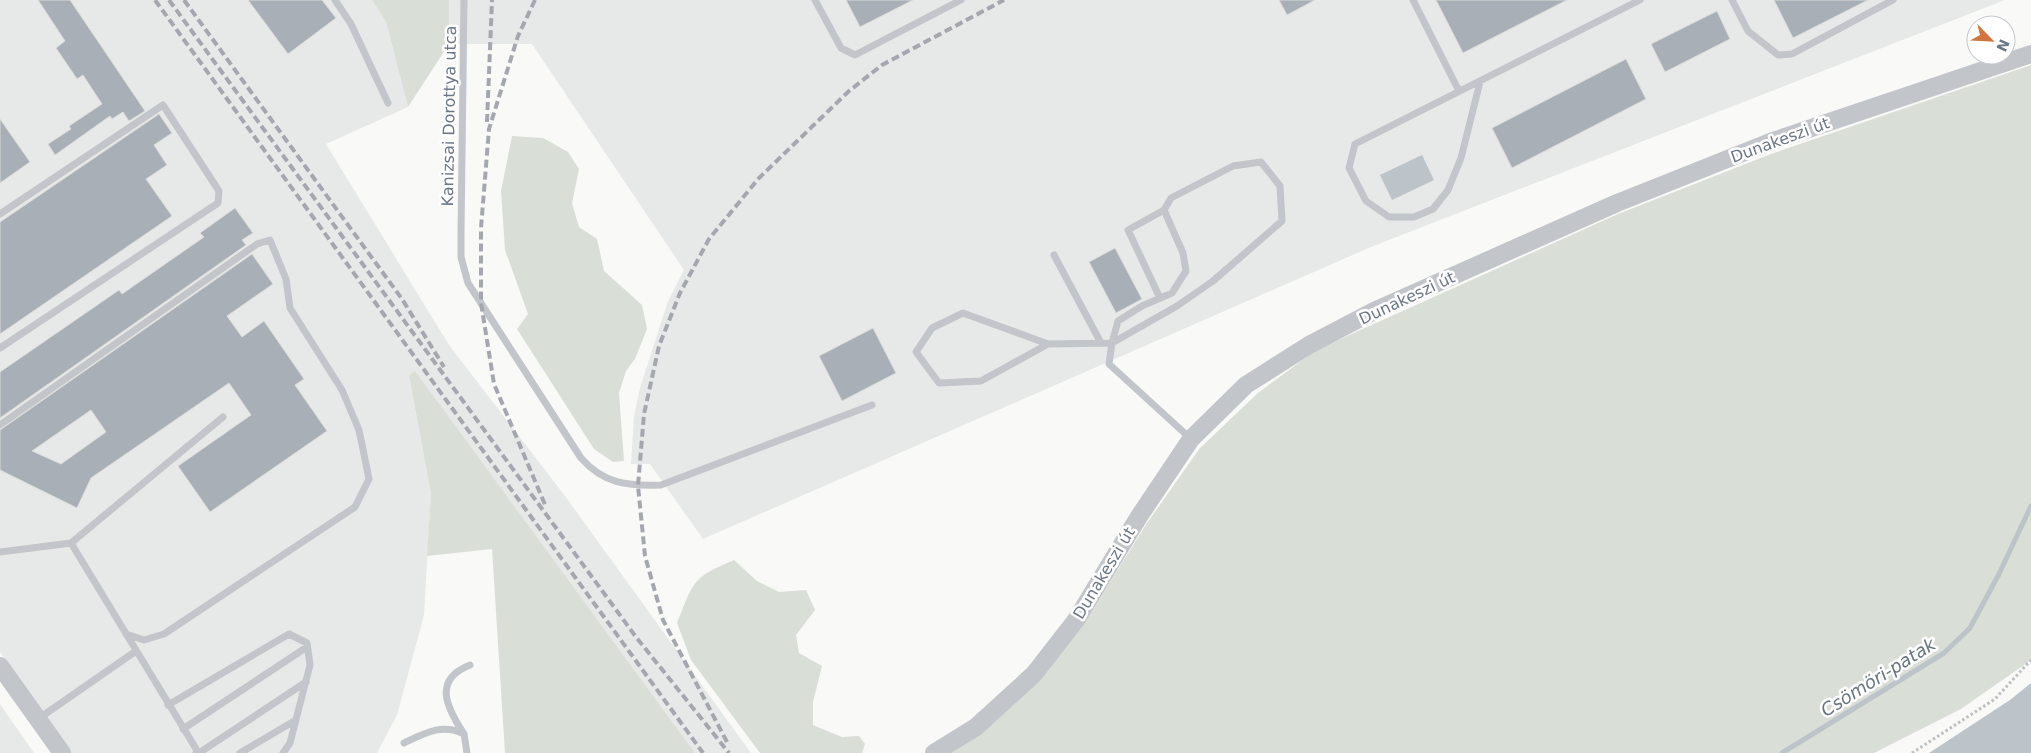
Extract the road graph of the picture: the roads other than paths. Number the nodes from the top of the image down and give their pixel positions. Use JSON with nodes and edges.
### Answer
{"nodes":[{"id":1,"x":334,"y":0,"type":"edge"},
{"id":2,"x":464,"y":0,"type":"edge"},
{"id":3,"x":815,"y":0,"type":"edge"},
{"id":4,"x":961,"y":0,"type":"edge"},
{"id":5,"x":1413,"y":0,"type":"edge"},
{"id":6,"x":1640,"y":0,"type":"edge"},
{"id":7,"x":1732,"y":0,"type":"edge"},
{"id":8,"x":1893,"y":0,"type":"edge"},
{"id":9,"x":2031,"y":54,"type":"edge"},
{"id":10,"x":1480,"y":82,"type":"junction"},
{"id":11,"x":1459,"y":91,"type":"junction"},
{"id":12,"x":388,"y":103,"type":"dead end"},
{"id":13,"x":1164,"y":210,"type":"junction"},
{"id":14,"x":0,"y":214,"type":"edge"},
{"id":15,"x":1054,"y":254,"type":"dead end"},
{"id":16,"x":1160,"y":298,"type":"junction"},
{"id":17,"x":1101,"y":343,"type":"junction"},
{"id":18,"x":1112,"y":343,"type":"junction"},
{"id":19,"x":1048,"y":344,"type":"junction"},
{"id":20,"x":0,"y":348,"type":"edge"},
{"id":21,"x":872,"y":405,"type":"dead end"},
{"id":22,"x":222,"y":417,"type":"dead end"},
{"id":23,"x":0,"y":425,"type":"edge"},
{"id":24,"x":1191,"y":440,"type":"junction"},
{"id":25,"x":71,"y":543,"type":"junction"},
{"id":26,"x":0,"y":552,"type":"edge"},
{"id":27,"x":126,"y":634,"type":"junction"},
{"id":28,"x":308,"y":647,"type":"junction"},
{"id":29,"x":136,"y":651,"type":"junction"},
{"id":30,"x":470,"y":665,"type":"dead end"},
{"id":31,"x":0,"y":666,"type":"edge"},
{"id":32,"x":306,"y":682,"type":"junction"},
{"id":33,"x":168,"y":705,"type":"junction"},
{"id":34,"x":38,"y":719,"type":"junction"},
{"id":35,"x":296,"y":720,"type":"junction"},
{"id":36,"x":184,"y":729,"type":"junction"},
{"id":37,"x":464,"y":734,"type":"junction"},
{"id":38,"x":404,"y":743,"type":"dead end"},
{"id":39,"x":62,"y":753,"type":"edge"},
{"id":40,"x":198,"y":753,"type":"edge"},
{"id":41,"x":240,"y":753,"type":"edge"},
{"id":42,"x":283,"y":753,"type":"edge"},
{"id":43,"x":467,"y":753,"type":"edge"},
{"id":44,"x":934,"y":753,"type":"edge"}],
"edges":[{"from":1,"to":12,"type":"lane"},
{"from":2,"to":21,"type":"lane","name":"Kanizsai Dorottya utca"},
{"from":3,"to":4,"type":"lane"},
{"from":5,"to":11,"type":"lane"},
{"from":6,"to":10,"type":"lane"},
{"from":7,"to":8,"type":"lane"},
{"from":9,"to":24,"type":"street","name":"Dunakeszi út"},
{"from":10,"to":11,"type":"lane"},
{"from":10,"to":11,"type":"lane"},
{"from":13,"to":16,"type":"lane"},
{"from":13,"to":16,"type":"lane"},
{"from":13,"to":18,"type":"lane"},
{"from":14,"to":20,"type":"lane"},
{"from":15,"to":17,"type":"lane"},
{"from":16,"to":18,"type":"lane"},
{"from":17,"to":18,"type":"lane"},
{"from":17,"to":19,"type":"lane"},
{"from":18,"to":24,"type":"lane"},
{"from":19,"to":19,"type":"lane"},
{"from":22,"to":25,"type":"lane"},
{"from":23,"to":27,"type":"lane"},
{"from":24,"to":44,"type":"street","name":"Dunakeszi út"},
{"from":25,"to":26,"type":"lane"},
{"from":25,"to":27,"type":"lane"},
{"from":27,"to":29,"type":"lane"},
{"from":28,"to":32,"type":"lane"},
{"from":28,"to":33,"type":"lane"},
{"from":28,"to":36,"type":"lane"},
{"from":29,"to":33,"type":"lane"},
{"from":29,"to":34,"type":"lane"},
{"from":30,"to":37,"type":"lane"},
{"from":31,"to":34,"type":"street"},
{"from":32,"to":35,"type":"lane"},
{"from":32,"to":40,"type":"lane"},
{"from":33,"to":36,"type":"lane"},
{"from":34,"to":39,"type":"street"},
{"from":35,"to":41,"type":"lane"},
{"from":35,"to":42,"type":"lane"},
{"from":36,"to":40,"type":"lane"},
{"from":37,"to":38,"type":"lane"},
{"from":37,"to":43,"type":"lane"}]}
